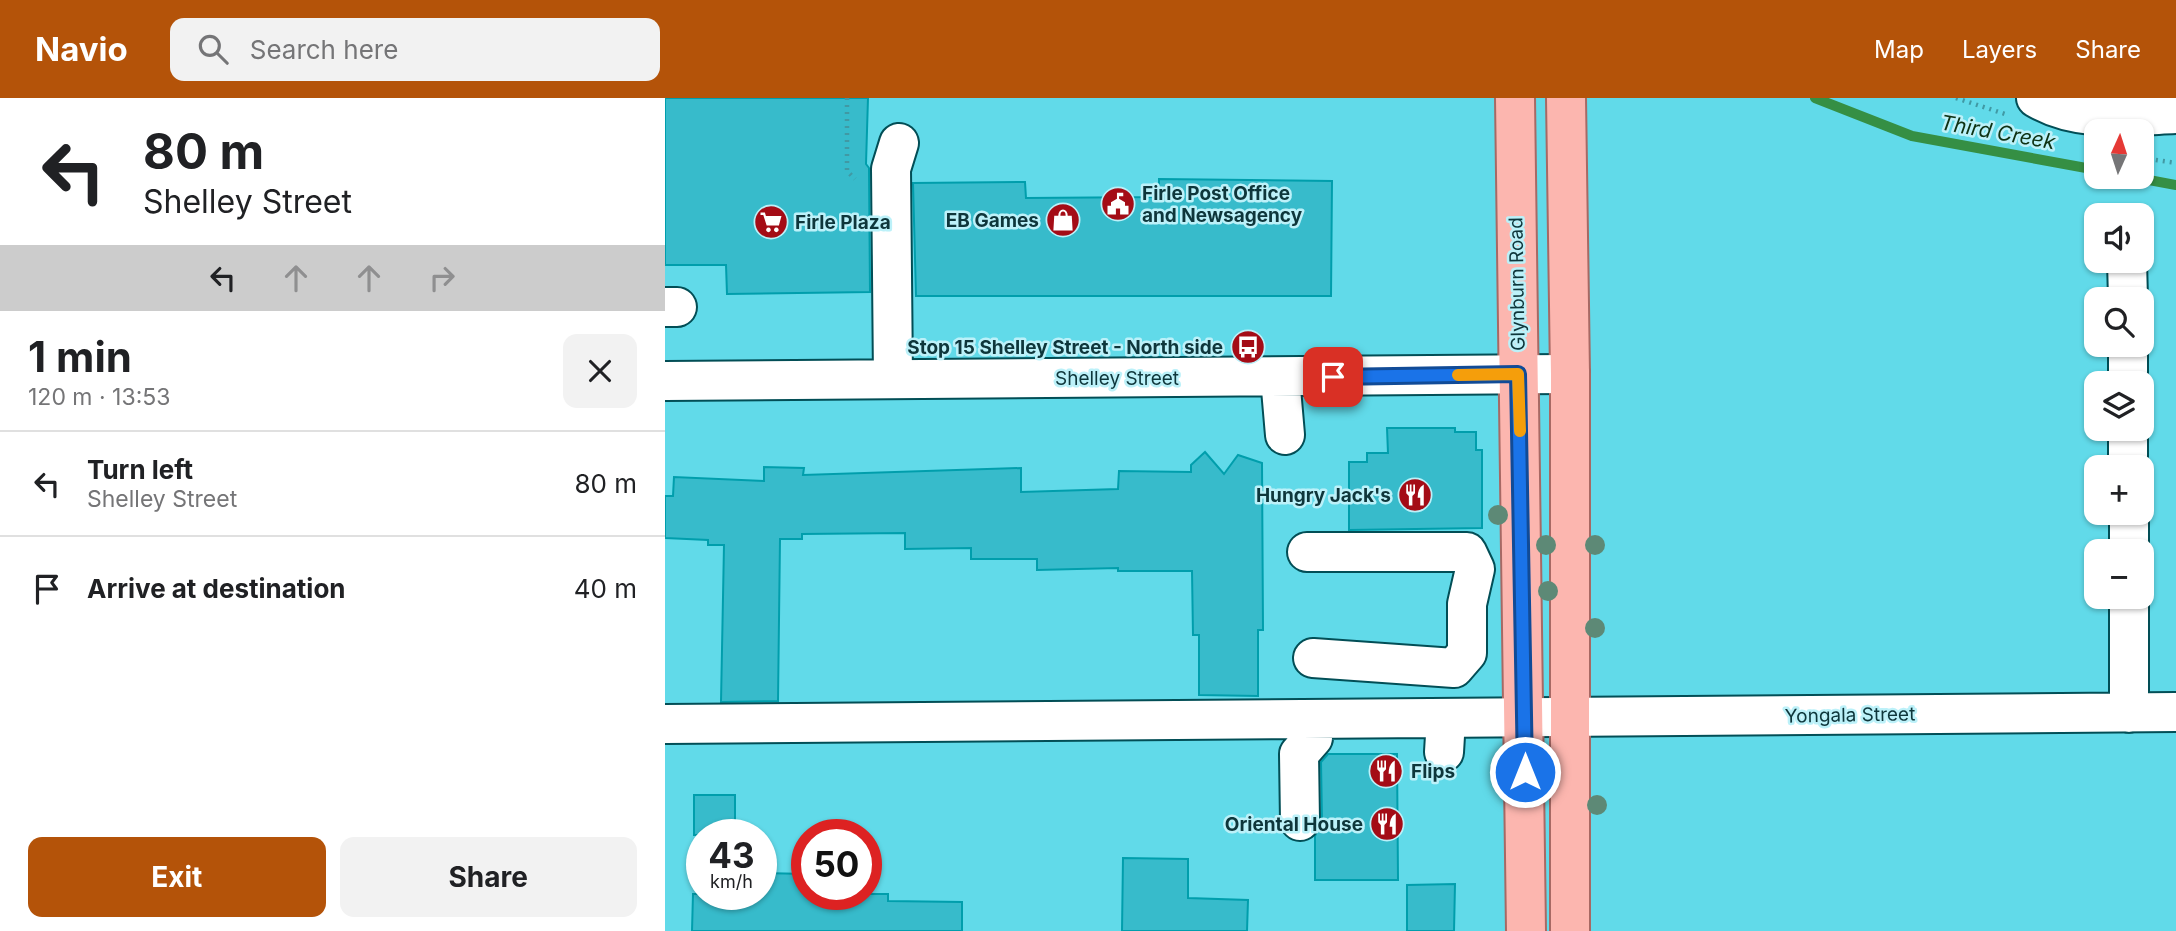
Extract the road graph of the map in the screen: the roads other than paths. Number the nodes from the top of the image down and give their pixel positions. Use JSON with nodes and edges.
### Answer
{"nodes":[{"id":1,"x":1515,"y":98,"type":"edge"},
{"id":2,"x":1566,"y":98,"type":"edge"},
{"id":3,"x":2036,"y":98,"type":"edge"},
{"id":4,"x":2171,"y":109,"type":"edge"},
{"id":5,"x":899,"y":143,"type":"dead end"},
{"id":6,"x":1518,"y":374,"type":"junction"},
{"id":7,"x":1570,"y":374,"type":"junction"},
{"id":8,"x":1280,"y":377,"type":"junction"},
{"id":9,"x":893,"y":379,"type":"junction"},
{"id":10,"x":665,"y":381,"type":"edge"},
{"id":11,"x":1285,"y":435,"type":"dead end"},
{"id":12,"x":1307,"y":552,"type":"dead end"},
{"id":13,"x":2129,"y":609,"type":"edge"},
{"id":14,"x":1313,"y":687,"type":"junction"},
{"id":15,"x":2176,"y":712,"type":"edge"},
{"id":16,"x":2130,"y":713,"type":"junction"},
{"id":17,"x":1571,"y":718,"type":"junction"},
{"id":18,"x":1524,"y":719,"type":"junction"},
{"id":19,"x":665,"y":723,"type":"edge"},
{"id":20,"x":1300,"y":821,"type":"dead end"},
{"id":21,"x":1526,"y":931,"type":"edge"},
{"id":22,"x":1570,"y":931,"type":"edge"}],
"edges":[{"from":1,"to":6,"type":"main road","name":"Glynburn Road"},
{"from":2,"to":7,"type":"main road"},
{"from":3,"to":4,"type":"street"},
{"from":5,"to":9,"type":"street"},
{"from":6,"to":7,"type":"street","name":"Shelley Street"},
{"from":6,"to":8,"type":"street","name":"Shelley Street"},
{"from":6,"to":18,"type":"main road","name":"Glynburn Road"},
{"from":7,"to":17,"type":"main road"},
{"from":8,"to":9,"type":"street","name":"Shelley Street"},
{"from":8,"to":11,"type":"street"},
{"from":9,"to":10,"type":"street","name":"Shelley Street"},
{"from":12,"to":14,"type":"street"},
{"from":13,"to":16,"type":"street"},
{"from":14,"to":18,"type":"street","name":"Yongala Street"},
{"from":14,"to":19,"type":"street"},
{"from":14,"to":20,"type":"street"},
{"from":15,"to":16,"type":"street","name":"Yongala Street"},
{"from":16,"to":17,"type":"street","name":"Yongala Street"},
{"from":17,"to":18,"type":"street","name":"Yongala Street"},
{"from":17,"to":22,"type":"main road"},
{"from":18,"to":21,"type":"main road","name":"Glynburn Road"}]}
